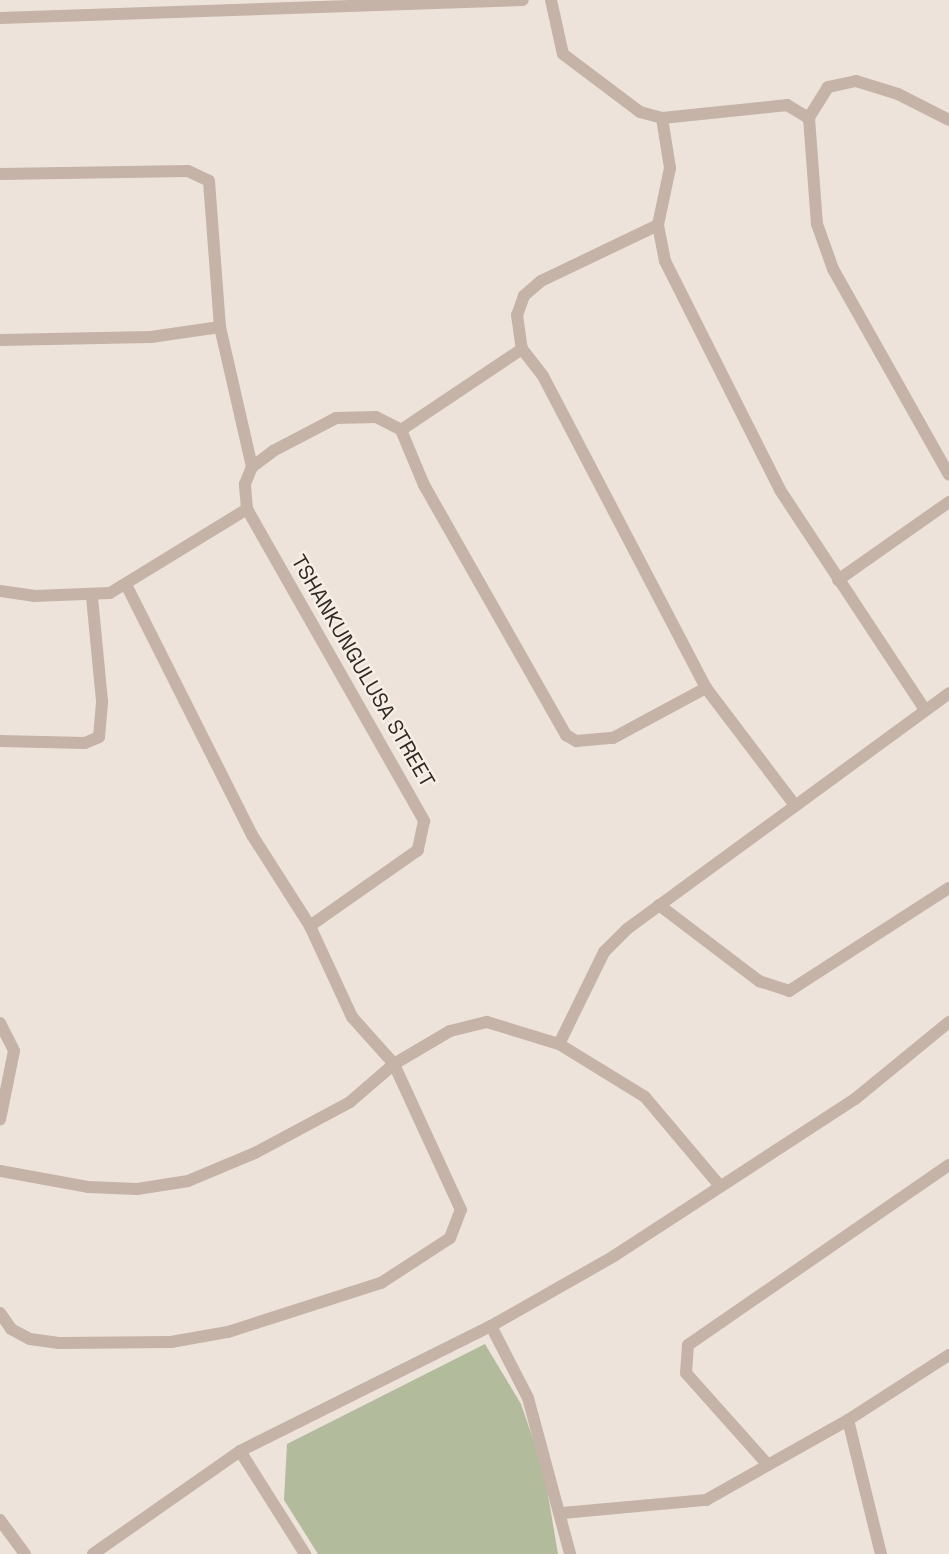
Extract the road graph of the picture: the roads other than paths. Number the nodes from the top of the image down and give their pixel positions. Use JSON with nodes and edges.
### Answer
{"nodes":[{"id":1,"x":523,"y":0,"type":"edge"},
{"id":2,"x":551,"y":0,"type":"edge"},
{"id":3,"x":0,"y":18,"type":"edge"},
{"id":4,"x":662,"y":118,"type":"junction"},
{"id":5,"x":809,"y":118,"type":"junction"},
{"id":6,"x":949,"y":121,"type":"edge"},
{"id":7,"x":0,"y":174,"type":"edge"},
{"id":8,"x":658,"y":225,"type":"junction"},
{"id":9,"x":220,"y":327,"type":"junction"},
{"id":10,"x":0,"y":340,"type":"edge"},
{"id":11,"x":522,"y":349,"type":"junction"},
{"id":12,"x":401,"y":430,"type":"junction"},
{"id":13,"x":252,"y":467,"type":"junction"},
{"id":14,"x":949,"y":475,"type":"edge"},
{"id":15,"x":949,"y":502,"type":"edge"},
{"id":16,"x":247,"y":509,"type":"junction"},
{"id":17,"x":838,"y":580,"type":"junction"},
{"id":18,"x":126,"y":585,"type":"junction"},
{"id":19,"x":0,"y":591,"type":"edge"},
{"id":20,"x":92,"y":597,"type":"junction"},
{"id":21,"x":706,"y":688,"type":"junction"},
{"id":22,"x":949,"y":692,"type":"edge"},
{"id":23,"x":925,"y":709,"type":"junction"},
{"id":24,"x":0,"y":741,"type":"edge"},
{"id":25,"x":794,"y":804,"type":"junction"},
{"id":26,"x":949,"y":888,"type":"edge"},
{"id":27,"x":659,"y":905,"type":"junction"},
{"id":28,"x":310,"y":926,"type":"junction"},
{"id":29,"x":0,"y":1023,"type":"edge"},
{"id":30,"x":948,"y":1026,"type":"edge"},
{"id":31,"x":559,"y":1044,"type":"junction"},
{"id":32,"x":394,"y":1064,"type":"junction"},
{"id":33,"x":0,"y":1120,"type":"edge"},
{"id":34,"x":949,"y":1165,"type":"edge"},
{"id":35,"x":0,"y":1171,"type":"edge"},
{"id":36,"x":719,"y":1185,"type":"junction"},
{"id":37,"x":0,"y":1313,"type":"edge"},
{"id":38,"x":491,"y":1326,"type":"junction"},
{"id":39,"x":949,"y":1355,"type":"edge"},
{"id":40,"x":848,"y":1420,"type":"junction"},
{"id":41,"x":240,"y":1451,"type":"junction"},
{"id":42,"x":768,"y":1465,"type":"junction"},
{"id":43,"x":562,"y":1513,"type":"junction"},
{"id":44,"x":0,"y":1520,"type":"edge"},
{"id":45,"x":24,"y":1554,"type":"edge"},
{"id":46,"x":93,"y":1554,"type":"edge"},
{"id":47,"x":305,"y":1554,"type":"edge"},
{"id":48,"x":570,"y":1554,"type":"edge"},
{"id":49,"x":881,"y":1554,"type":"edge"}],
"edges":[{"from":1,"to":3,"type":"street"},
{"from":2,"to":4,"type":"street"},
{"from":4,"to":5,"type":"street"},
{"from":4,"to":8,"type":"street"},
{"from":5,"to":6,"type":"street"},
{"from":5,"to":14,"type":"street"},
{"from":7,"to":9,"type":"street"},
{"from":8,"to":11,"type":"street"},
{"from":8,"to":17,"type":"street"},
{"from":9,"to":10,"type":"street"},
{"from":9,"to":13,"type":"street"},
{"from":11,"to":12,"type":"street"},
{"from":11,"to":21,"type":"street"},
{"from":12,"to":13,"type":"street"},
{"from":12,"to":21,"type":"street"},
{"from":13,"to":16,"type":"street"},
{"from":15,"to":17,"type":"street"},
{"from":16,"to":18,"type":"street"},
{"from":16,"to":28,"type":"street","name":"TSHANKUNGULUSA STREET"},
{"from":17,"to":23,"type":"street"},
{"from":18,"to":20,"type":"street"},
{"from":18,"to":28,"type":"street"},
{"from":19,"to":20,"type":"street"},
{"from":20,"to":24,"type":"street"},
{"from":21,"to":25,"type":"street"},
{"from":22,"to":23,"type":"street"},
{"from":23,"to":25,"type":"street"},
{"from":25,"to":27,"type":"street"},
{"from":26,"to":27,"type":"street"},
{"from":27,"to":31,"type":"street"},
{"from":28,"to":32,"type":"street"},
{"from":29,"to":33,"type":"street"},
{"from":30,"to":36,"type":"street"},
{"from":31,"to":32,"type":"street"},
{"from":31,"to":36,"type":"street"},
{"from":32,"to":35,"type":"street"},
{"from":32,"to":37,"type":"street"},
{"from":34,"to":42,"type":"street"},
{"from":36,"to":38,"type":"street"},
{"from":38,"to":41,"type":"street"},
{"from":38,"to":43,"type":"street"},
{"from":39,"to":40,"type":"street"},
{"from":40,"to":42,"type":"street"},
{"from":40,"to":49,"type":"street"},
{"from":41,"to":46,"type":"street"},
{"from":41,"to":47,"type":"street"},
{"from":42,"to":43,"type":"street"},
{"from":43,"to":48,"type":"street"},
{"from":44,"to":45,"type":"street"}]}
